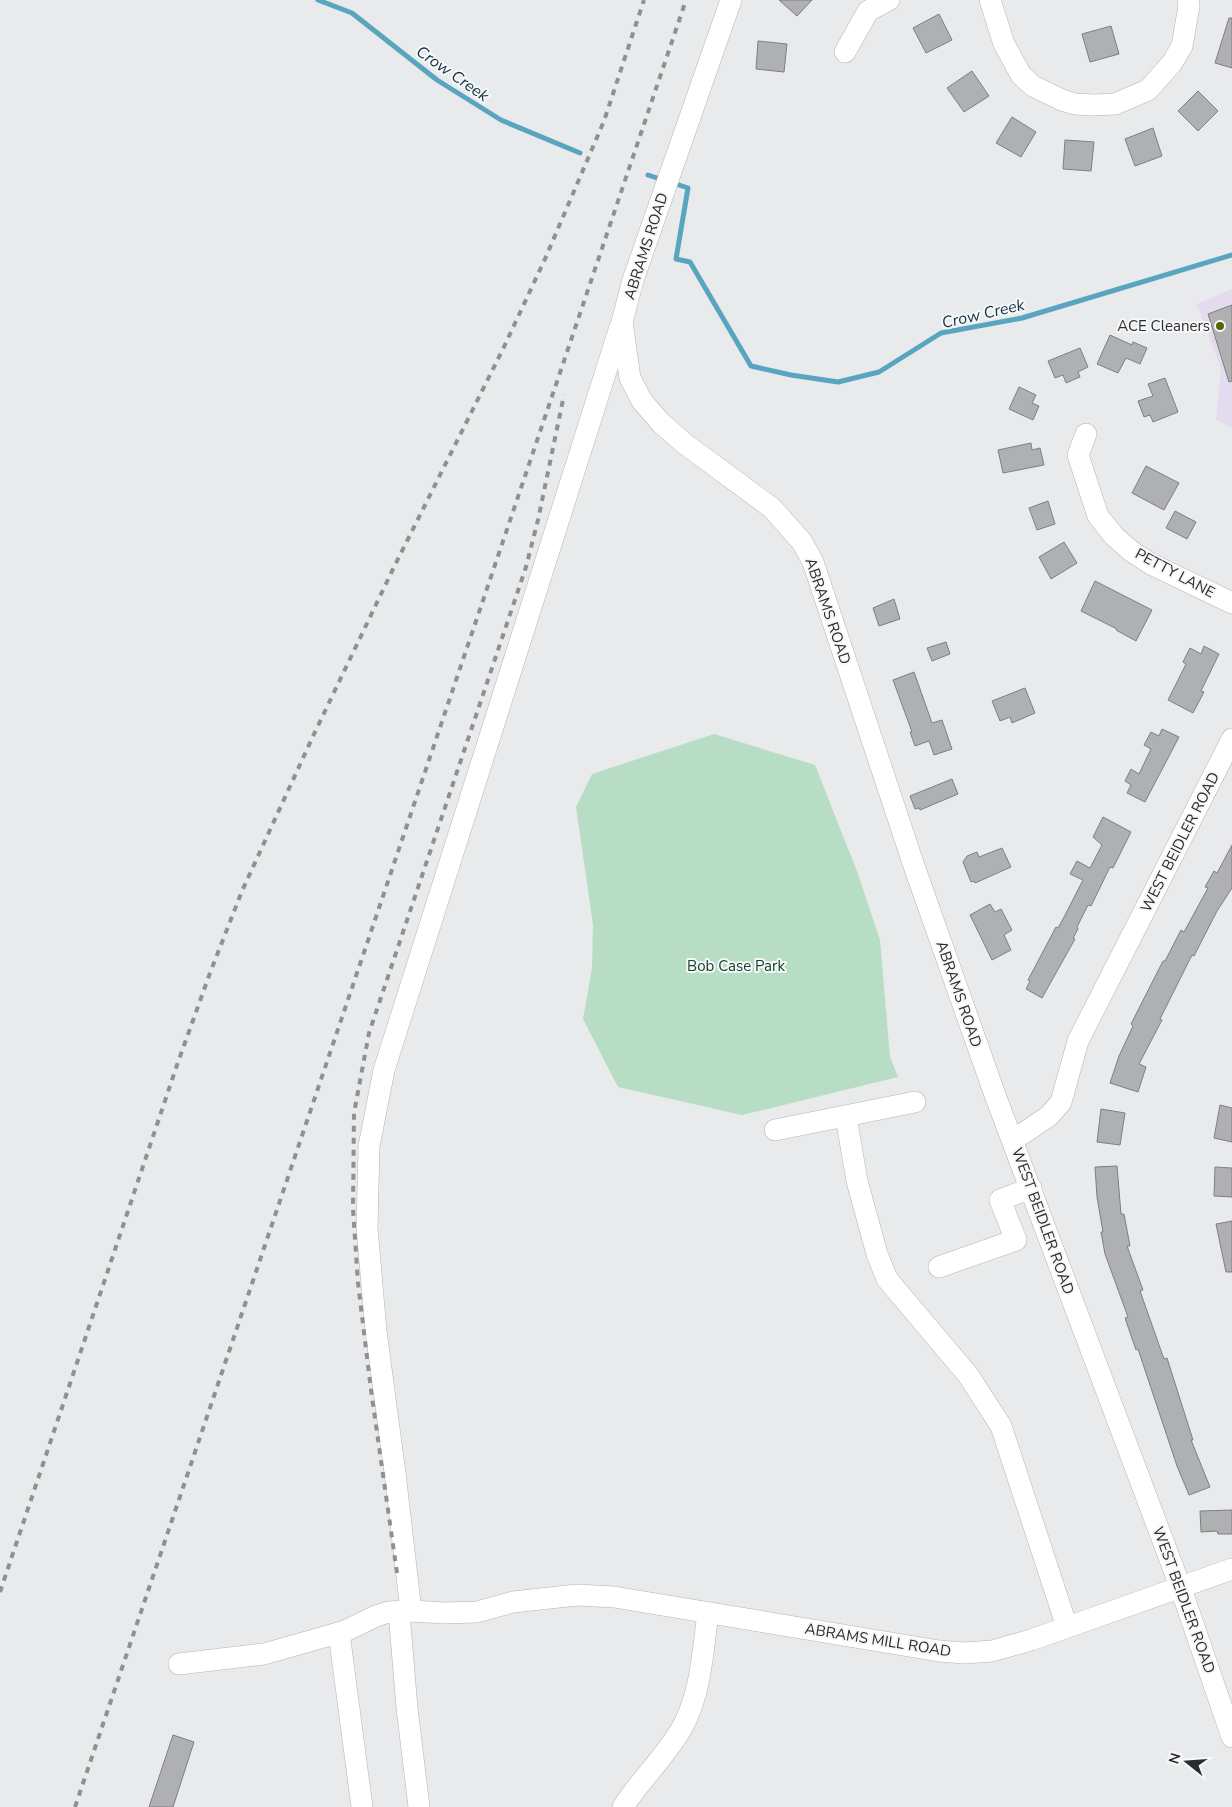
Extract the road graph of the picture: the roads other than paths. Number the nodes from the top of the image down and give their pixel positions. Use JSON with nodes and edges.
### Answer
{"nodes":[{"id":1,"x":732,"y":0,"type":"edge"},
{"id":2,"x":889,"y":0,"type":"edge"},
{"id":3,"x":990,"y":0,"type":"edge"},
{"id":4,"x":1188,"y":0,"type":"edge"},
{"id":5,"x":845,"y":52,"type":"dead end"},
{"id":6,"x":622,"y":322,"type":"junction"},
{"id":7,"x":1086,"y":434,"type":"dead end"},
{"id":8,"x":1232,"y":603,"type":"edge"},
{"id":9,"x":1232,"y":739,"type":"edge"},
{"id":10,"x":915,"y":1102,"type":"dead end"},
{"id":11,"x":846,"y":1117,"type":"junction"},
{"id":12,"x":775,"y":1130,"type":"dead end"},
{"id":13,"x":1013,"y":1140,"type":"junction"},
{"id":14,"x":1031,"y":1188,"type":"junction"},
{"id":15,"x":939,"y":1267,"type":"dead end"},
{"id":16,"x":1232,"y":1569,"type":"edge"},
{"id":17,"x":1180,"y":1586,"type":"junction"},
{"id":18,"x":405,"y":1611,"type":"junction"},
{"id":19,"x":708,"y":1613,"type":"junction"},
{"id":20,"x":1067,"y":1628,"type":"junction"},
{"id":21,"x":339,"y":1633,"type":"junction"},
{"id":22,"x":178,"y":1664,"type":"dead end"},
{"id":23,"x":1232,"y":1737,"type":"edge"},
{"id":24,"x":362,"y":1807,"type":"edge"},
{"id":25,"x":419,"y":1807,"type":"edge"},
{"id":26,"x":624,"y":1807,"type":"edge"}],
"edges":[{"from":1,"to":6,"type":"street","name":"ABRAMS ROAD"},
{"from":2,"to":5,"type":"street"},
{"from":3,"to":4,"type":"street"},
{"from":6,"to":13,"type":"street","name":"ABRAMS ROAD"},
{"from":6,"to":18,"type":"street"},
{"from":7,"to":8,"type":"street","name":"PETTY LANE"},
{"from":9,"to":13,"type":"street","name":"WEST BEIDLER ROAD"},
{"from":10,"to":11,"type":"street"},
{"from":11,"to":12,"type":"street"},
{"from":11,"to":20,"type":"street"},
{"from":13,"to":14,"type":"street","name":"WEST BEIDLER ROAD"},
{"from":14,"to":15,"type":"street"},
{"from":14,"to":17,"type":"street","name":"WEST BEIDLER ROAD"},
{"from":16,"to":17,"type":"street","name":"ABRAMS MILL ROAD"},
{"from":17,"to":20,"type":"street","name":"ABRAMS MILL ROAD"},
{"from":17,"to":23,"type":"street","name":"WEST BEIDLER ROAD"},
{"from":18,"to":19,"type":"street","name":"ABRAMS MILL ROAD"},
{"from":18,"to":21,"type":"street","name":"ABRAMS MILL ROAD"},
{"from":18,"to":25,"type":"street"},
{"from":19,"to":20,"type":"street","name":"ABRAMS MILL ROAD"},
{"from":19,"to":26,"type":"street"},
{"from":21,"to":22,"type":"street","name":"ABRAMS MILL ROAD"},
{"from":21,"to":24,"type":"street"}]}
